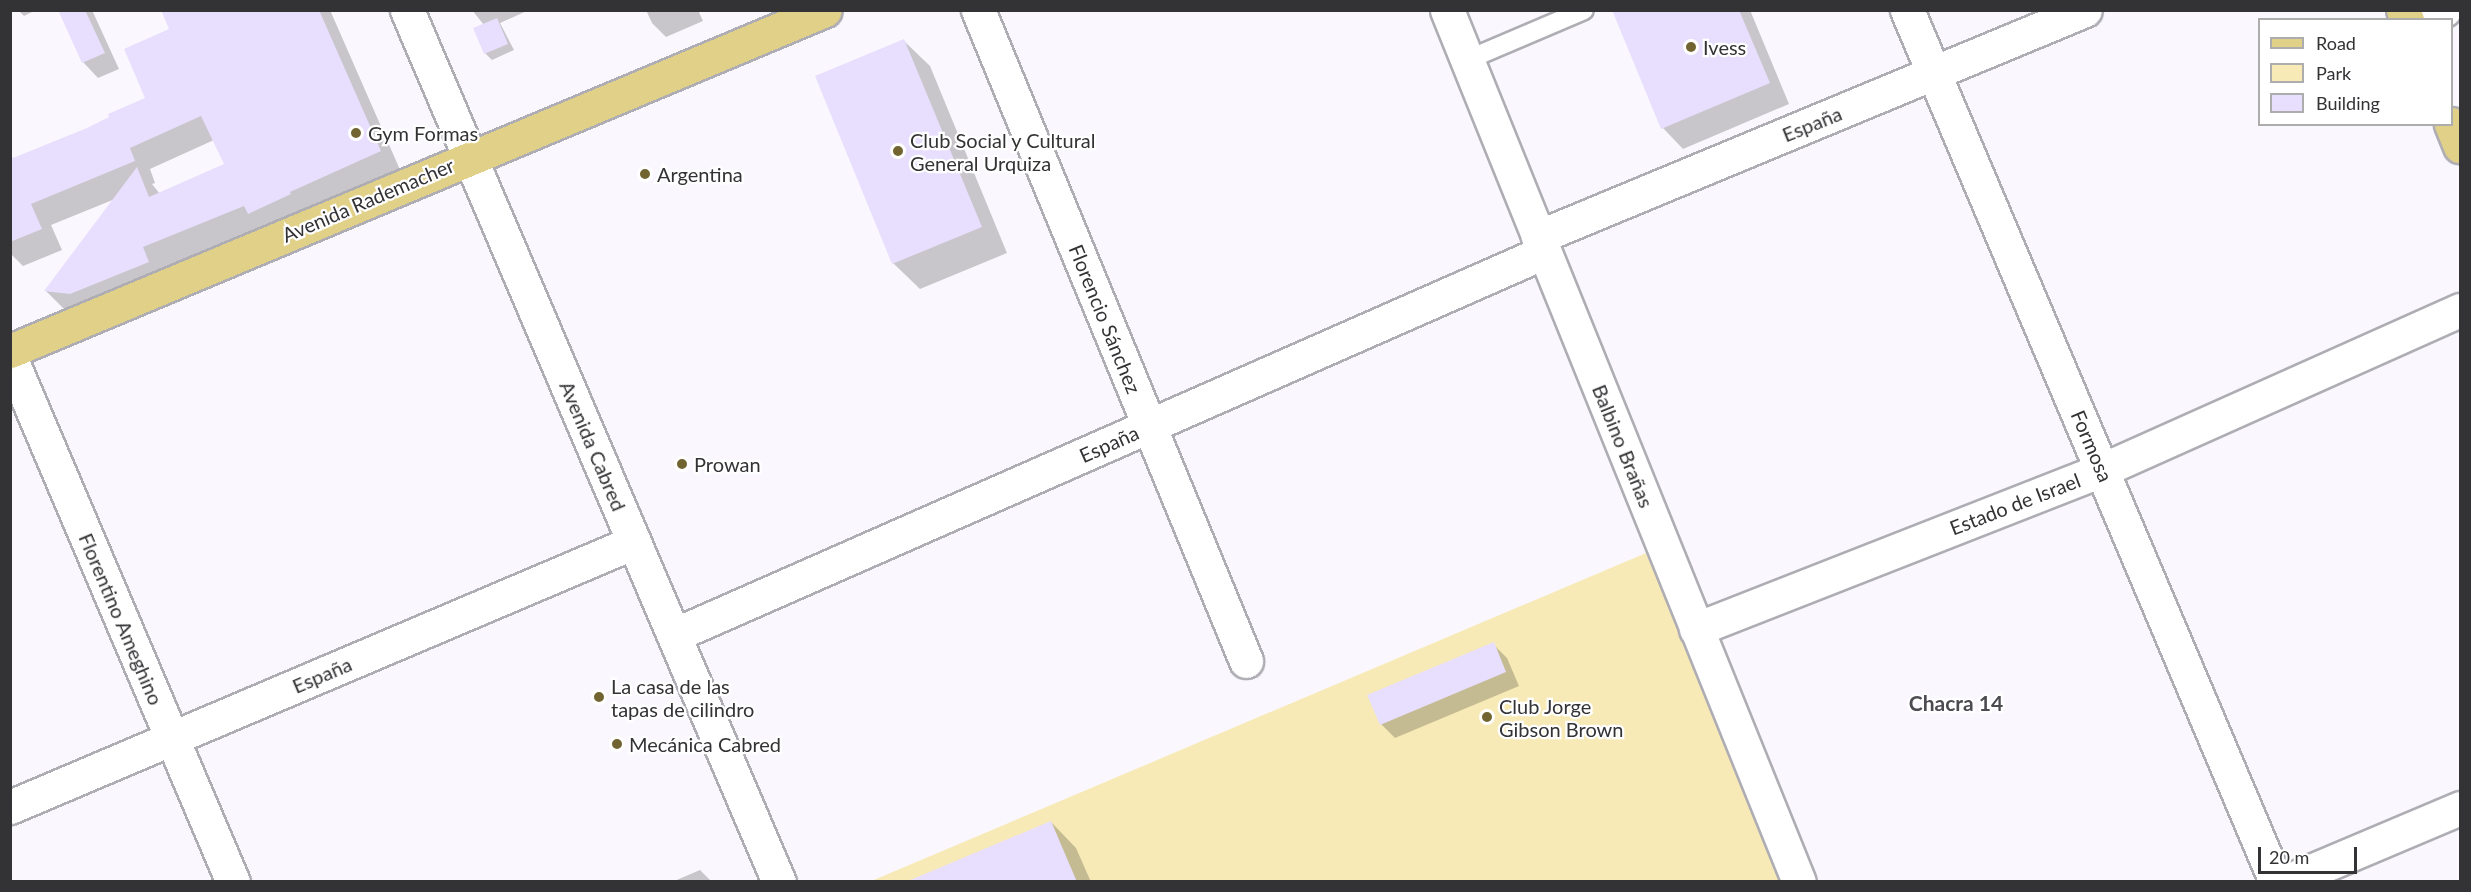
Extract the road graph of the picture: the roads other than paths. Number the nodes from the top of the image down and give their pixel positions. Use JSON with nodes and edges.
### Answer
{"nodes":[{"id":1,"x":407,"y":10,"type":"edge"},
{"id":2,"x":825,"y":10,"type":"edge"},
{"id":3,"x":978,"y":10,"type":"edge"},
{"id":4,"x":1447,"y":10,"type":"edge"},
{"id":5,"x":1584,"y":10,"type":"edge"},
{"id":6,"x":1907,"y":10,"type":"edge"},
{"id":7,"x":2085,"y":10,"type":"edge"},
{"id":8,"x":2444,"y":10,"type":"edge"},
{"id":9,"x":2426,"y":18,"type":"edge"},
{"id":10,"x":1467,"y":60,"type":"junction"},
{"id":11,"x":1934,"y":73,"type":"junction"},
{"id":12,"x":2452,"y":126,"type":"edge"},
{"id":13,"x":2460,"y":146,"type":"edge"},
{"id":14,"x":470,"y":157,"type":"junction"},
{"id":15,"x":1541,"y":244,"type":"junction"},
{"id":16,"x":2460,"y":310,"type":"edge"},
{"id":17,"x":10,"y":351,"type":"edge"},
{"id":18,"x":10,"y":357,"type":"edge"},
{"id":19,"x":1149,"y":426,"type":"junction"},
{"id":20,"x":2102,"y":470,"type":"junction"},
{"id":21,"x":634,"y":542,"type":"junction"},
{"id":22,"x":1696,"y":629,"type":"junction"},
{"id":23,"x":674,"y":635,"type":"junction"},
{"id":24,"x":1245,"y":661,"type":"dead end"},
{"id":25,"x":172,"y":739,"type":"junction"},
{"id":26,"x":10,"y":807,"type":"edge"},
{"id":27,"x":2460,"y":808,"type":"edge"},
{"id":28,"x":233,"y":882,"type":"edge"},
{"id":29,"x":779,"y":882,"type":"edge"},
{"id":30,"x":1798,"y":882,"type":"edge"},
{"id":31,"x":2276,"y":882,"type":"edge"},
{"id":32,"x":2285,"y":882,"type":"edge"}],
"edges":[{"from":1,"to":14,"type":"street","name":"Avenida Cabred"},
{"from":2,"to":14,"type":"main road","name":"Avenida Rademacher"},
{"from":3,"to":19,"type":"street","name":"Florencio Sánchez"},
{"from":4,"to":10,"type":"street","name":"Balbino Brañas"},
{"from":5,"to":10,"type":"lane"},
{"from":6,"to":11,"type":"street","name":"Formosa"},
{"from":7,"to":11,"type":"street","name":"España"},
{"from":8,"to":9,"type":"street"},
{"from":10,"to":15,"type":"street","name":"Balbino Brañas"},
{"from":11,"to":15,"type":"street","name":"España"},
{"from":11,"to":20,"type":"street","name":"Formosa"},
{"from":12,"to":13,"type":"main road"},
{"from":14,"to":17,"type":"main road","name":"Avenida Rademacher"},
{"from":14,"to":21,"type":"street","name":"Avenida Cabred"},
{"from":15,"to":19,"type":"street","name":"España"},
{"from":15,"to":22,"type":"street","name":"Balbino Brañas"},
{"from":16,"to":20,"type":"street","name":"Estado de Israel"},
{"from":18,"to":25,"type":"street","name":"Florentino Ameghino"},
{"from":19,"to":23,"type":"street","name":"España"},
{"from":19,"to":24,"type":"street","name":"Florencio Sánchez"},
{"from":20,"to":22,"type":"street","name":"Estado de Israel"},
{"from":20,"to":31,"type":"street","name":"Formosa"},
{"from":21,"to":23,"type":"street","name":"Avenida Cabred"},
{"from":21,"to":25,"type":"street","name":"España"},
{"from":22,"to":30,"type":"street","name":"Balbino Brañas"},
{"from":23,"to":29,"type":"street","name":"Avenida Cabred"},
{"from":25,"to":26,"type":"street","name":"España"},
{"from":25,"to":28,"type":"street","name":"Florentino Ameghino"},
{"from":27,"to":32,"type":"street"}]}
